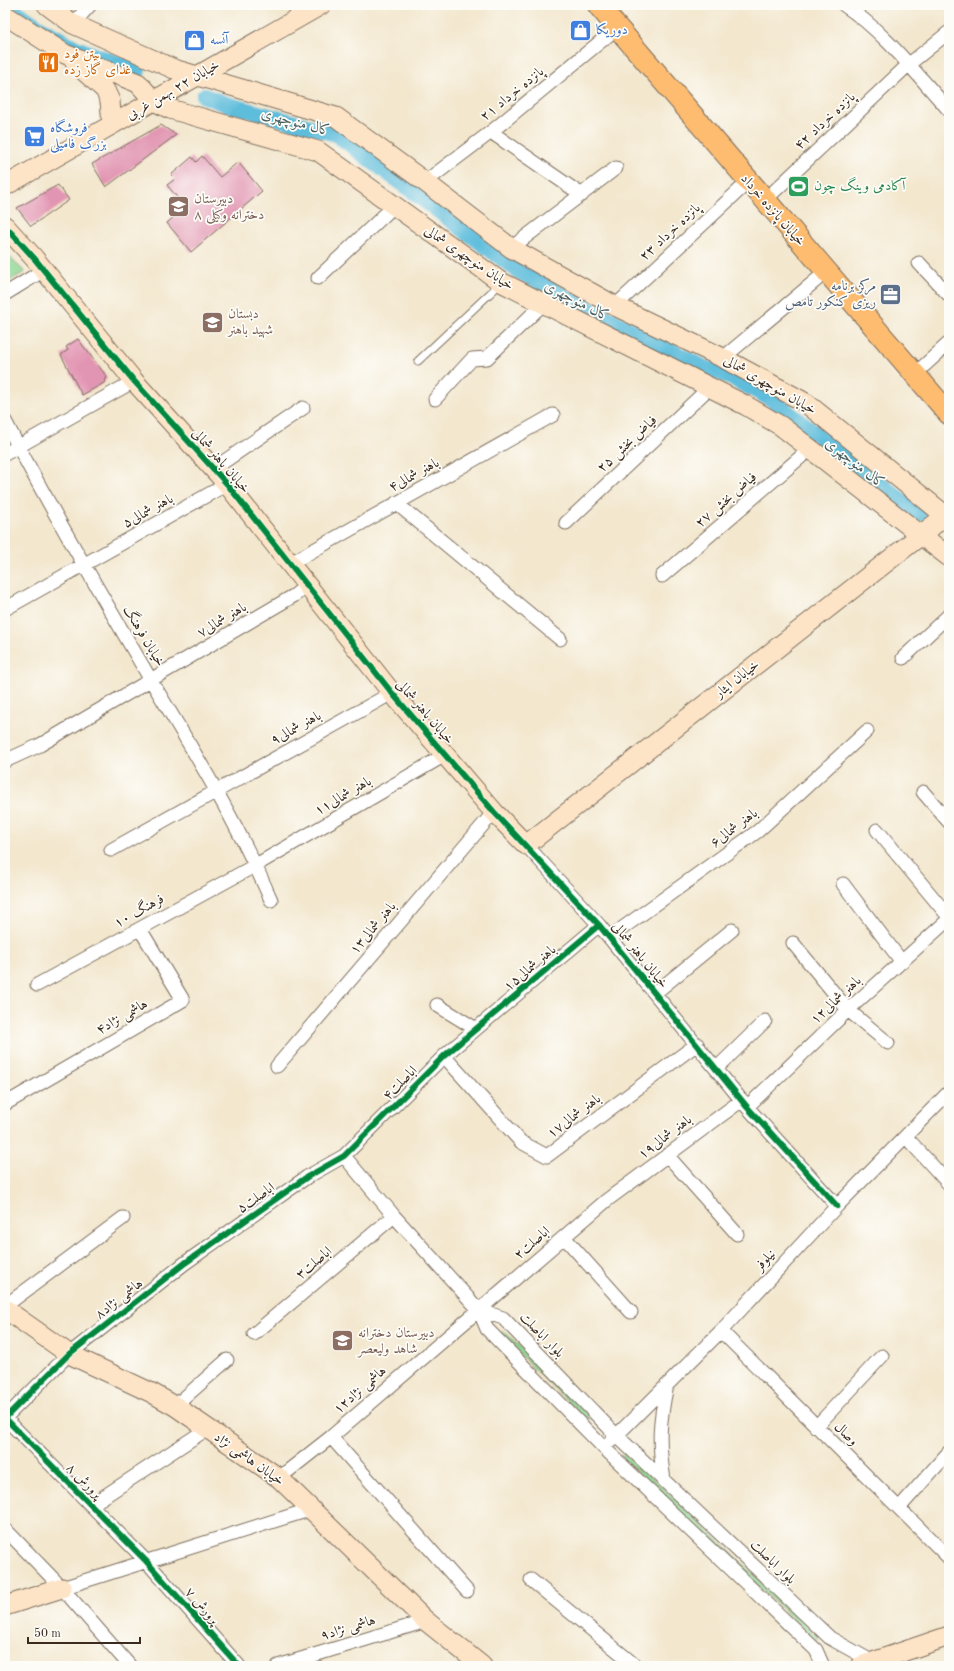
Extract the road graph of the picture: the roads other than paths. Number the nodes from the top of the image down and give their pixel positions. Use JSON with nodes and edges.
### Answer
{"nodes":[{"id":1,"x":48,"y":5,"type":"edge"},
{"id":2,"x":90,"y":5,"type":"edge"},
{"id":3,"x":598,"y":5,"type":"edge"},
{"id":4,"x":844,"y":5,"type":"edge"},
{"id":5,"x":306,"y":8,"type":"edge"},
{"id":6,"x":5,"y":15,"type":"edge"},
{"id":7,"x":74,"y":24,"type":"junction"},
{"id":8,"x":617,"y":28,"type":"junction"},
{"id":9,"x":949,"y":32,"type":"edge"},
{"id":10,"x":65,"y":54,"type":"junction"},
{"id":11,"x":908,"y":65,"type":"junction"},
{"id":12,"x":195,"y":76,"type":"junction"},
{"id":13,"x":154,"y":101,"type":"junction"},
{"id":14,"x":949,"y":110,"type":"edge"},
{"id":15,"x":112,"y":125,"type":"junction"},
{"id":16,"x":491,"y":132,"type":"junction"},
{"id":17,"x":616,"y":168,"type":"dead end"},
{"id":18,"x":425,"y":182,"type":"junction"},
{"id":19,"x":748,"y":182,"type":"junction"},
{"id":20,"x":5,"y":186,"type":"edge"},
{"id":21,"x":582,"y":195,"type":"junction"},
{"id":22,"x":764,"y":201,"type":"junction"},
{"id":23,"x":394,"y":206,"type":"junction"},
{"id":24,"x":5,"y":226,"type":"edge"},
{"id":25,"x":511,"y":248,"type":"junction"},
{"id":26,"x":919,"y":263,"type":"dead end"},
{"id":27,"x":44,"y":270,"type":"junction"},
{"id":28,"x":826,"y":272,"type":"junction"},
{"id":29,"x":318,"y":278,"type":"dead end"},
{"id":30,"x":501,"y":282,"type":"junction"},
{"id":31,"x":5,"y":294,"type":"edge"},
{"id":32,"x":949,"y":296,"type":"edge"},
{"id":33,"x":543,"y":304,"type":"junction"},
{"id":34,"x":615,"y":306,"type":"junction"},
{"id":35,"x":949,"y":343,"type":"edge"},
{"id":36,"x":723,"y":358,"type":"junction"},
{"id":37,"x":418,"y":361,"type":"dead end"},
{"id":38,"x":915,"y":374,"type":"junction"},
{"id":39,"x":134,"y":381,"type":"junction"},
{"id":40,"x":710,"y":387,"type":"junction"},
{"id":41,"x":435,"y":399,"type":"dead end"},
{"id":42,"x":303,"y":408,"type":"dead end"},
{"id":43,"x":949,"y":414,"type":"edge"},
{"id":44,"x":553,"y":415,"type":"dead end"},
{"id":45,"x":5,"y":421,"type":"edge"},
{"id":46,"x":18,"y":447,"type":"junction"},
{"id":47,"x":810,"y":449,"type":"junction"},
{"id":48,"x":5,"y":454,"type":"edge"},
{"id":49,"x":214,"y":469,"type":"junction"},
{"id":50,"x":227,"y":484,"type":"junction"},
{"id":51,"x":396,"y":503,"type":"junction"},
{"id":52,"x":948,"y":515,"type":"edge"},
{"id":53,"x":566,"y":524,"type":"dead end"},
{"id":54,"x":922,"y":535,"type":"junction"},
{"id":55,"x":949,"y":557,"type":"edge"},
{"id":56,"x":291,"y":563,"type":"junction"},
{"id":57,"x":83,"y":565,"type":"junction"},
{"id":58,"x":662,"y":576,"type":"dead end"},
{"id":59,"x":307,"y":585,"type":"junction"},
{"id":60,"x":5,"y":609,"type":"edge"},
{"id":61,"x":949,"y":615,"type":"edge"},
{"id":62,"x":560,"y":639,"type":"dead end"},
{"id":63,"x":903,"y":658,"type":"dead end"},
{"id":64,"x":151,"y":680,"type":"junction"},
{"id":65,"x":392,"y":693,"type":"junction"},
{"id":66,"x":867,"y":731,"type":"dead end"},
{"id":67,"x":445,"y":755,"type":"junction"},
{"id":68,"x":5,"y":761,"type":"edge"},
{"id":69,"x":217,"y":790,"type":"junction"},
{"id":70,"x":924,"y":792,"type":"dead end"},
{"id":71,"x":494,"y":812,"type":"junction"},
{"id":72,"x":949,"y":822,"type":"edge"},
{"id":73,"x":877,"y":830,"type":"dead end"},
{"id":74,"x":526,"y":845,"type":"junction"},
{"id":75,"x":111,"y":850,"type":"dead end"},
{"id":76,"x":256,"y":865,"type":"junction"},
{"id":77,"x":843,"y":884,"type":"dead end"},
{"id":78,"x":271,"y":900,"type":"dead end"},
{"id":79,"x":949,"y":918,"type":"edge"},
{"id":80,"x":599,"y":925,"type":"junction"},
{"id":81,"x":140,"y":929,"type":"junction"},
{"id":82,"x":732,"y":930,"type":"dead end"},
{"id":83,"x":610,"y":938,"type":"junction"},
{"id":84,"x":793,"y":943,"type":"dead end"},
{"id":85,"x":902,"y":962,"type":"junction"},
{"id":86,"x":37,"y":985,"type":"dead end"},
{"id":87,"x":655,"y":993,"type":"junction"},
{"id":88,"x":437,"y":1005,"type":"dead end"},
{"id":89,"x":848,"y":1010,"type":"junction"},
{"id":90,"x":765,"y":1021,"type":"dead end"},
{"id":91,"x":476,"y":1029,"type":"junction"},
{"id":92,"x":888,"y":1043,"type":"dead end"},
{"id":93,"x":696,"y":1044,"type":"junction"},
{"id":94,"x":444,"y":1056,"type":"junction"},
{"id":95,"x":277,"y":1066,"type":"dead end"},
{"id":96,"x":716,"y":1069,"type":"junction"},
{"id":97,"x":949,"y":1092,"type":"edge"},
{"id":98,"x":745,"y":1103,"type":"junction"},
{"id":99,"x":5,"y":1104,"type":"edge"},
{"id":100,"x":906,"y":1137,"type":"junction"},
{"id":101,"x":667,"y":1155,"type":"junction"},
{"id":102,"x":344,"y":1156,"type":"junction"},
{"id":103,"x":949,"y":1184,"type":"edge"},
{"id":104,"x":607,"y":1200,"type":"joint"},
{"id":105,"x":837,"y":1206,"type":"junction"},
{"id":106,"x":394,"y":1216,"type":"junction"},
{"id":107,"x":123,"y":1218,"type":"dead end"},
{"id":108,"x":737,"y":1234,"type":"dead end"},
{"id":109,"x":564,"y":1237,"type":"junction"},
{"id":110,"x":185,"y":1263,"type":"joint"},
{"id":111,"x":5,"y":1306,"type":"edge"},
{"id":112,"x":5,"y":1309,"type":"edge"},
{"id":113,"x":479,"y":1310,"type":"junction"},
{"id":114,"x":631,"y":1312,"type":"dead end"},
{"id":115,"x":721,"y":1332,"type":"junction"},
{"id":116,"x":254,"y":1334,"type":"dead end"},
{"id":117,"x":69,"y":1354,"type":"junction"},
{"id":118,"x":882,"y":1356,"type":"dead end"},
{"id":119,"x":227,"y":1360,"type":"dead end"},
{"id":120,"x":668,"y":1384,"type":"junction"},
{"id":121,"x":175,"y":1406,"type":"junction"},
{"id":122,"x":5,"y":1418,"type":"edge"},
{"id":123,"x":816,"y":1427,"type":"junction"},
{"id":124,"x":207,"y":1429,"type":"junction"},
{"id":125,"x":616,"y":1435,"type":"junction"},
{"id":126,"x":331,"y":1437,"type":"junction"},
{"id":127,"x":603,"y":1448,"type":"junction"},
{"id":128,"x":949,"y":1452,"type":"edge"},
{"id":129,"x":279,"y":1478,"type":"junction"},
{"id":130,"x":664,"y":1480,"type":"junction"},
{"id":131,"x":91,"y":1505,"type":"junction"},
{"id":132,"x":899,"y":1508,"type":"junction"},
{"id":133,"x":312,"y":1509,"type":"junction"},
{"id":134,"x":5,"y":1529,"type":"edge"},
{"id":135,"x":949,"y":1558,"type":"edge"},
{"id":136,"x":146,"y":1561,"type":"junction"},
{"id":137,"x":531,"y":1580,"type":"dead end"},
{"id":138,"x":62,"y":1588,"type":"junction"},
{"id":139,"x":467,"y":1591,"type":"dead end"},
{"id":140,"x":5,"y":1606,"type":"edge"},
{"id":141,"x":426,"y":1621,"type":"junction"},
{"id":142,"x":949,"y":1636,"type":"edge"},
{"id":143,"x":830,"y":1638,"type":"junction"},
{"id":144,"x":816,"y":1650,"type":"junction"},
{"id":145,"x":867,"y":1664,"type":"edge"},
{"id":146,"x":130,"y":1666,"type":"edge"},
{"id":147,"x":239,"y":1666,"type":"edge"},
{"id":148,"x":278,"y":1666,"type":"edge"},
{"id":149,"x":482,"y":1666,"type":"edge"},
{"id":150,"x":636,"y":1666,"type":"edge"},
{"id":151,"x":823,"y":1666,"type":"edge"}],
"edges":[{"from":1,"to":7,"type":"street","name":"خیابان منوچهری شمالی"},
{"from":2,"to":7,"type":"street"},
{"from":3,"to":8,"type":"main road","name":"خیابان پانزده خرداد"},
{"from":4,"to":11,"type":"street"},
{"from":5,"to":12,"type":"street","name":"خیابان ۲۲ بهمن غربی"},
{"from":6,"to":10,"type":"street","name":"خیابان منوچهری شمالی"},
{"from":7,"to":12,"type":"street","name":"خیابان منوچهری شمالی"},
{"from":8,"to":16,"type":"street","name":"پانزده خرداد ۲۱"},
{"from":8,"to":19,"type":"main road","name":"خیابان پانزده خرداد"},
{"from":9,"to":11,"type":"street","name":"پانزده خرداد ۴۲"},
{"from":10,"to":13,"type":"street","name":"خیابان منوچهری شمالی"},
{"from":10,"to":15,"type":"street"},
{"from":11,"to":14,"type":"street"},
{"from":11,"to":22,"type":"street","name":"پانزده خرداد ۴۲"},
{"from":12,"to":13,"type":"street","name":"خیابان ۲۲ بهمن غربی"},
{"from":12,"to":18,"type":"street","name":"خیابان منوچهری شمالی"},
{"from":13,"to":15,"type":"street","name":"خیابان ۲۲ بهمن غربی"},
{"from":13,"to":23,"type":"street","name":"خیابان منوچهری شمالی"},
{"from":15,"to":20,"type":"street","name":"خیابان ۲۲ بهمن غربی"},
{"from":16,"to":18,"type":"street","name":"پانزده خرداد ۲۱"},
{"from":16,"to":21,"type":"street"},
{"from":17,"to":21,"type":"street"},
{"from":18,"to":25,"type":"street","name":"خیابان منوچهری شمالی"},
{"from":19,"to":22,"type":"main road","name":"خیابان پانزده خرداد"},
{"from":19,"to":34,"type":"street","name":"پانزده خرداد ۲۳"},
{"from":21,"to":25,"type":"street"},
{"from":22,"to":28,"type":"main road","name":"خیابان پانزده خرداد"},
{"from":23,"to":29,"type":"street"},
{"from":23,"to":30,"type":"street","name":"خیابان منوچهری شمالی"},
{"from":24,"to":27,"type":"street","name":"خیابان باهنر شمالی"},
{"from":25,"to":34,"type":"street","name":"خیابان منوچهری شمالی"},
{"from":26,"to":32,"type":"street"},
{"from":27,"to":31,"type":"street"},
{"from":27,"to":39,"type":"street","name":"خیابان باهنر شمالی"},
{"from":28,"to":36,"type":"street"},
{"from":28,"to":38,"type":"main road","name":"خیابان پانزده خرداد"},
{"from":30,"to":33,"type":"street","name":"خیابان منوچهری شمالی"},
{"from":30,"to":37,"type":"lane"},
{"from":33,"to":40,"type":"street","name":"خیابان منوچهری شمالی"},
{"from":33,"to":41,"type":"street"},
{"from":34,"to":36,"type":"street","name":"خیابان منوچهری شمالی"},
{"from":35,"to":38,"type":"street"},
{"from":36,"to":52,"type":"street","name":"خیابان منوچهری شمالی"},
{"from":38,"to":43,"type":"main road","name":"خیابان پانزده خرداد"},
{"from":39,"to":46,"type":"street"},
{"from":39,"to":49,"type":"street","name":"خیابان باهنر شمالی"},
{"from":40,"to":47,"type":"street","name":"خیابان منوچهری شمالی"},
{"from":40,"to":53,"type":"street","name":"فیاض بخش ۲۵"},
{"from":42,"to":49,"type":"street"},
{"from":44,"to":51,"type":"street","name":"باهنر شمالی۴"},
{"from":45,"to":46,"type":"street","name":"خیابان فرهنگ"},
{"from":46,"to":48,"type":"street"},
{"from":46,"to":57,"type":"street","name":"خیابان فرهنگ"},
{"from":47,"to":54,"type":"street","name":"خیابان منوچهری شمالی"},
{"from":47,"to":58,"type":"street","name":"فیاض بخش ۲۷"},
{"from":49,"to":50,"type":"street","name":"خیابان باهنر شمالی"},
{"from":50,"to":56,"type":"street","name":"خیابان باهنر شمالی"},
{"from":50,"to":57,"type":"street","name":"باهنر شمالی۵"},
{"from":51,"to":56,"type":"street","name":"باهنر شمالی۴"},
{"from":51,"to":62,"type":"street"},
{"from":52,"to":54,"type":"street","name":"خیابان ایثار"},
{"from":54,"to":55,"type":"street","name":"خیابان منوچهری شمالی"},
{"from":54,"to":74,"type":"street","name":"خیابان ایثار"},
{"from":56,"to":59,"type":"street","name":"خیابان باهنر شمالی"},
{"from":57,"to":60,"type":"street","name":"باهنر شمالی۵"},
{"from":57,"to":64,"type":"street","name":"خیابان فرهنگ"},
{"from":59,"to":64,"type":"street","name":"باهنر شمالی۷"},
{"from":59,"to":65,"type":"street","name":"خیابان باهنر شمالی"},
{"from":61,"to":63,"type":"street"},
{"from":64,"to":68,"type":"street","name":"باهنر شمالی۷"},
{"from":64,"to":69,"type":"street","name":"خیابان فرهنگ"},
{"from":65,"to":67,"type":"street","name":"خیابان باهنر شمالی"},
{"from":65,"to":69,"type":"street","name":"باهنر شمالی۹"},
{"from":66,"to":83,"type":"street","name":"باهنر شمالی۶"},
{"from":67,"to":71,"type":"street","name":"خیابان باهنر شمالی"},
{"from":67,"to":76,"type":"street","name":"باهنر شمالی۱۱"},
{"from":69,"to":75,"type":"street","name":"باهنر شمالی۹"},
{"from":69,"to":76,"type":"street","name":"خیابان فرهنگ"},
{"from":70,"to":72,"type":"street"},
{"from":71,"to":74,"type":"street","name":"خیابان باهنر شمالی"},
{"from":71,"to":95,"type":"street","name":"باهنر شمالی۱۳"},
{"from":73,"to":79,"type":"street"},
{"from":74,"to":80,"type":"street","name":"خیابان باهنر شمالی"},
{"from":76,"to":78,"type":"street","name":"خیابان فرهنگ"},
{"from":76,"to":81,"type":"street","name":"فرهنگ ۱۰"},
{"from":77,"to":85,"type":"street"},
{"from":79,"to":85,"type":"street","name":"باهنر شمالی۱۲"},
{"from":80,"to":83,"type":"street","name":"خیابان باهنر شمالی"},
{"from":80,"to":91,"type":"street","name":"باهنر شمالی۱۵"},
{"from":81,"to":86,"type":"street","name":"فرهنگ ۱۰"},
{"from":81,"to":99,"type":"street","name":"هاشمی نژاد۴"},
{"from":82,"to":87,"type":"street"},
{"from":83,"to":87,"type":"street","name":"خیابان باهنر شمالی"},
{"from":84,"to":89,"type":"street"},
{"from":85,"to":89,"type":"street","name":"باهنر شمالی۱۲"},
{"from":87,"to":93,"type":"street","name":"خیابان باهنر شمالی"},
{"from":88,"to":91,"type":"street"},
{"from":89,"to":92,"type":"street"},
{"from":89,"to":98,"type":"street","name":"باهنر شمالی۱۲"},
{"from":90,"to":96,"type":"street"},
{"from":91,"to":94,"type":"street","name":"اباصلت۴"},
{"from":93,"to":94,"type":"street","name":"باهنر شمالی۱۷"},
{"from":93,"to":96,"type":"street","name":"خیابان باهنر شمالی"},
{"from":94,"to":102,"type":"street","name":"اباصلت۴"},
{"from":96,"to":98,"type":"street","name":"خیابان باهنر شمالی"},
{"from":97,"to":100,"type":"street","name":"نیلوفر"},
{"from":98,"to":101,"type":"street","name":"باهنر شمالی۱۹"},
{"from":98,"to":105,"type":"street","name":"خیابان باهنر شمالی"},
{"from":100,"to":103,"type":"street"},
{"from":100,"to":105,"type":"street","name":"نیلوفر"},
{"from":101,"to":104,"type":"street","name":"باهنر شمالی۱۹"},
{"from":101,"to":108,"type":"street"},
{"from":102,"to":106,"type":"street"},
{"from":102,"to":110,"type":"street","name":"اباصلت۵"},
{"from":104,"to":109,"type":"street","name":"اباصلت۲"},
{"from":105,"to":115,"type":"street","name":"نیلوفر"},
{"from":106,"to":113,"type":"street"},
{"from":106,"to":116,"type":"street","name":"اباصلت۳"},
{"from":107,"to":111,"type":"street"},
{"from":109,"to":113,"type":"street","name":"اباصلت۲"},
{"from":109,"to":114,"type":"street"},
{"from":110,"to":117,"type":"street","name":"هاشمی نژاد۸"},
{"from":112,"to":117,"type":"street","name":"خیابان هاشمی نژاد"},
{"from":113,"to":125,"type":"street","name":"بلوار اباصلت"},
{"from":113,"to":126,"type":"street","name":"هاشمی نژاد۱۲"},
{"from":113,"to":127,"type":"street"},
{"from":115,"to":120,"type":"street","name":"نیلوفر"},
{"from":115,"to":123,"type":"street","name":"وصال"},
{"from":117,"to":121,"type":"street","name":"خیابان هاشمی نژاد"},
{"from":117,"to":122,"type":"street","name":"هاشمی نژاد۸"},
{"from":118,"to":123,"type":"street"},
{"from":119,"to":121,"type":"street"},
{"from":120,"to":125,"type":"street","name":"نیلوفر"},
{"from":120,"to":130,"type":"street"},
{"from":121,"to":124,"type":"street","name":"خیابان هاشمی نژاد"},
{"from":122,"to":131,"type":"street","name":"پرورش ۸"},
{"from":123,"to":132,"type":"street","name":"وصال"},
{"from":124,"to":129,"type":"street","name":"خیابان هاشمی نژاد"},
{"from":124,"to":131,"type":"street"},
{"from":125,"to":127,"type":"street","name":"نیلوفر"},
{"from":125,"to":130,"type":"street","name":"بلوار اباصلت"},
{"from":126,"to":129,"type":"street","name":"هاشمی نژاد۱۲"},
{"from":126,"to":139,"type":"street"},
{"from":127,"to":144,"type":"street"},
{"from":128,"to":132,"type":"street"},
{"from":129,"to":133,"type":"street","name":"خیابان هاشمی نژاد"},
{"from":130,"to":143,"type":"street","name":"بلوار اباصلت"},
{"from":131,"to":136,"type":"street","name":"پرورش ۸"},
{"from":132,"to":135,"type":"street","name":"وصال"},
{"from":133,"to":136,"type":"street"},
{"from":133,"to":141,"type":"street","name":"خیابان هاشمی نژاد"},
{"from":134,"to":138,"type":"street"},
{"from":136,"to":138,"type":"street"},
{"from":136,"to":147,"type":"street","name":"پرورش ۷"},
{"from":137,"to":150,"type":"street"},
{"from":138,"to":140,"type":"street"},
{"from":138,"to":146,"type":"street"},
{"from":141,"to":148,"type":"street","name":"هاشمی نژاد۹"},
{"from":141,"to":149,"type":"street","name":"خیابان هاشمی نژاد"},
{"from":142,"to":145,"type":"street"},
{"from":143,"to":144,"type":"street"},
{"from":143,"to":145,"type":"street","name":"بلوار اباصلت"},
{"from":144,"to":151,"type":"street"}]}
